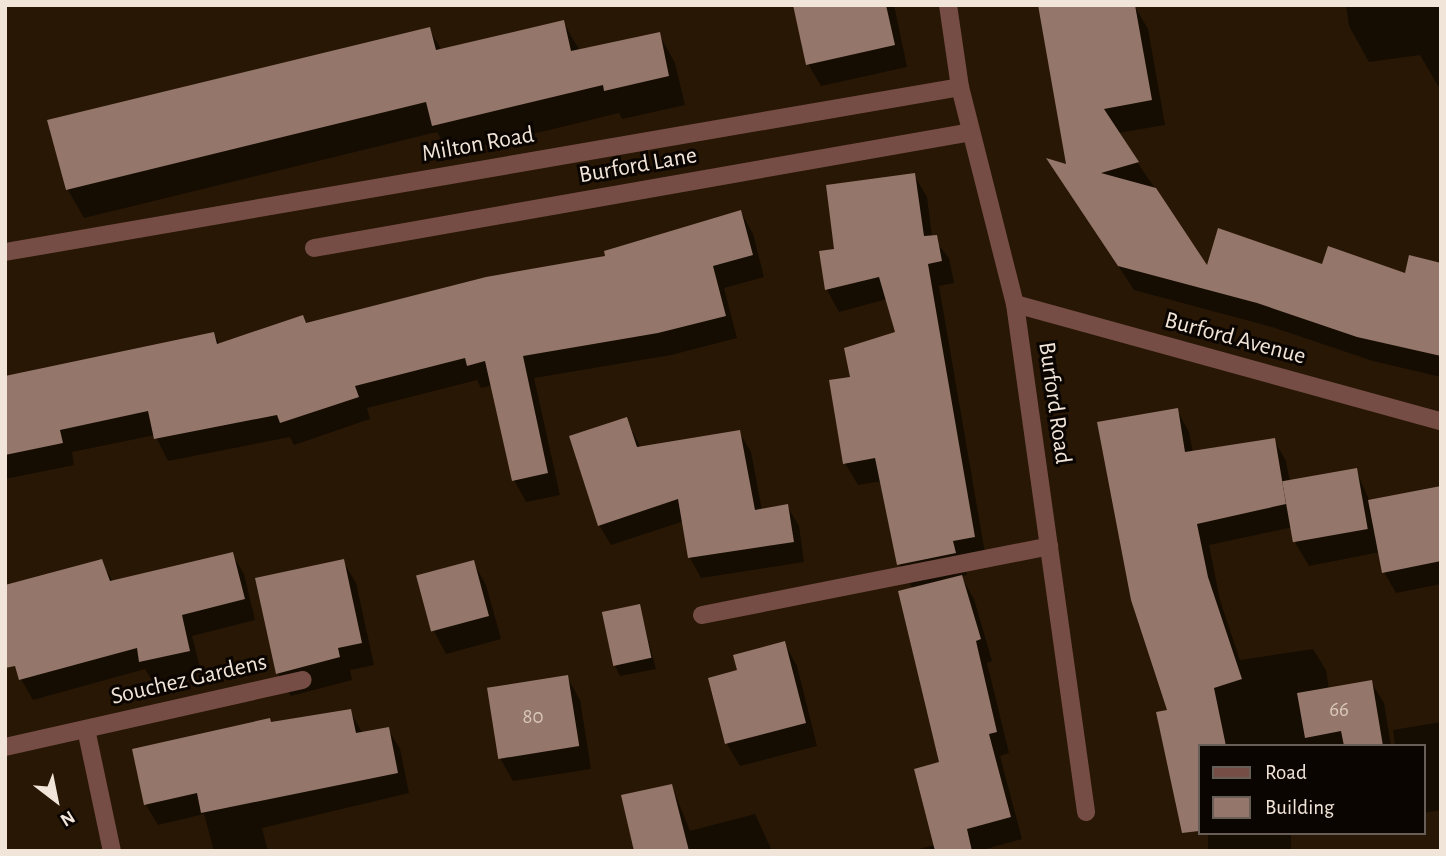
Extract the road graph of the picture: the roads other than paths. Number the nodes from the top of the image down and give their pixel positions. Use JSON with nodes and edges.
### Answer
{"nodes":[{"id":1,"x":948,"y":5,"type":"edge"},
{"id":2,"x":960,"y":87,"type":"junction"},
{"id":3,"x":971,"y":132,"type":"junction"},
{"id":4,"x":314,"y":248,"type":"dead end"},
{"id":5,"x":5,"y":252,"type":"edge"},
{"id":6,"x":1015,"y":304,"type":"junction"},
{"id":7,"x":1441,"y":421,"type":"edge"},
{"id":8,"x":1049,"y":547,"type":"junction"},
{"id":9,"x":702,"y":615,"type":"dead end"},
{"id":10,"x":303,"y":680,"type":"dead end"},
{"id":11,"x":86,"y":729,"type":"junction"},
{"id":12,"x":5,"y":747,"type":"edge"},
{"id":13,"x":1086,"y":811,"type":"dead end"},
{"id":14,"x":112,"y":851,"type":"edge"}],
"edges":[{"from":1,"to":2,"type":"street","name":"Burford Road"},
{"from":2,"to":3,"type":"street","name":"Burford Road"},
{"from":2,"to":5,"type":"street","name":"Milton Road"},
{"from":3,"to":4,"type":"street","name":"Burford Lane"},
{"from":3,"to":6,"type":"street","name":"Burford Road"},
{"from":6,"to":7,"type":"street","name":"Burford Avenue"},
{"from":6,"to":8,"type":"street","name":"Burford Road"},
{"from":8,"to":9,"type":"street"},
{"from":8,"to":13,"type":"street","name":"Burford Road"},
{"from":10,"to":11,"type":"street","name":"Souchez Gardens"},
{"from":11,"to":12,"type":"street","name":"Souchez Gardens"},
{"from":11,"to":14,"type":"street","name":"Souchez Gardens"}]}
